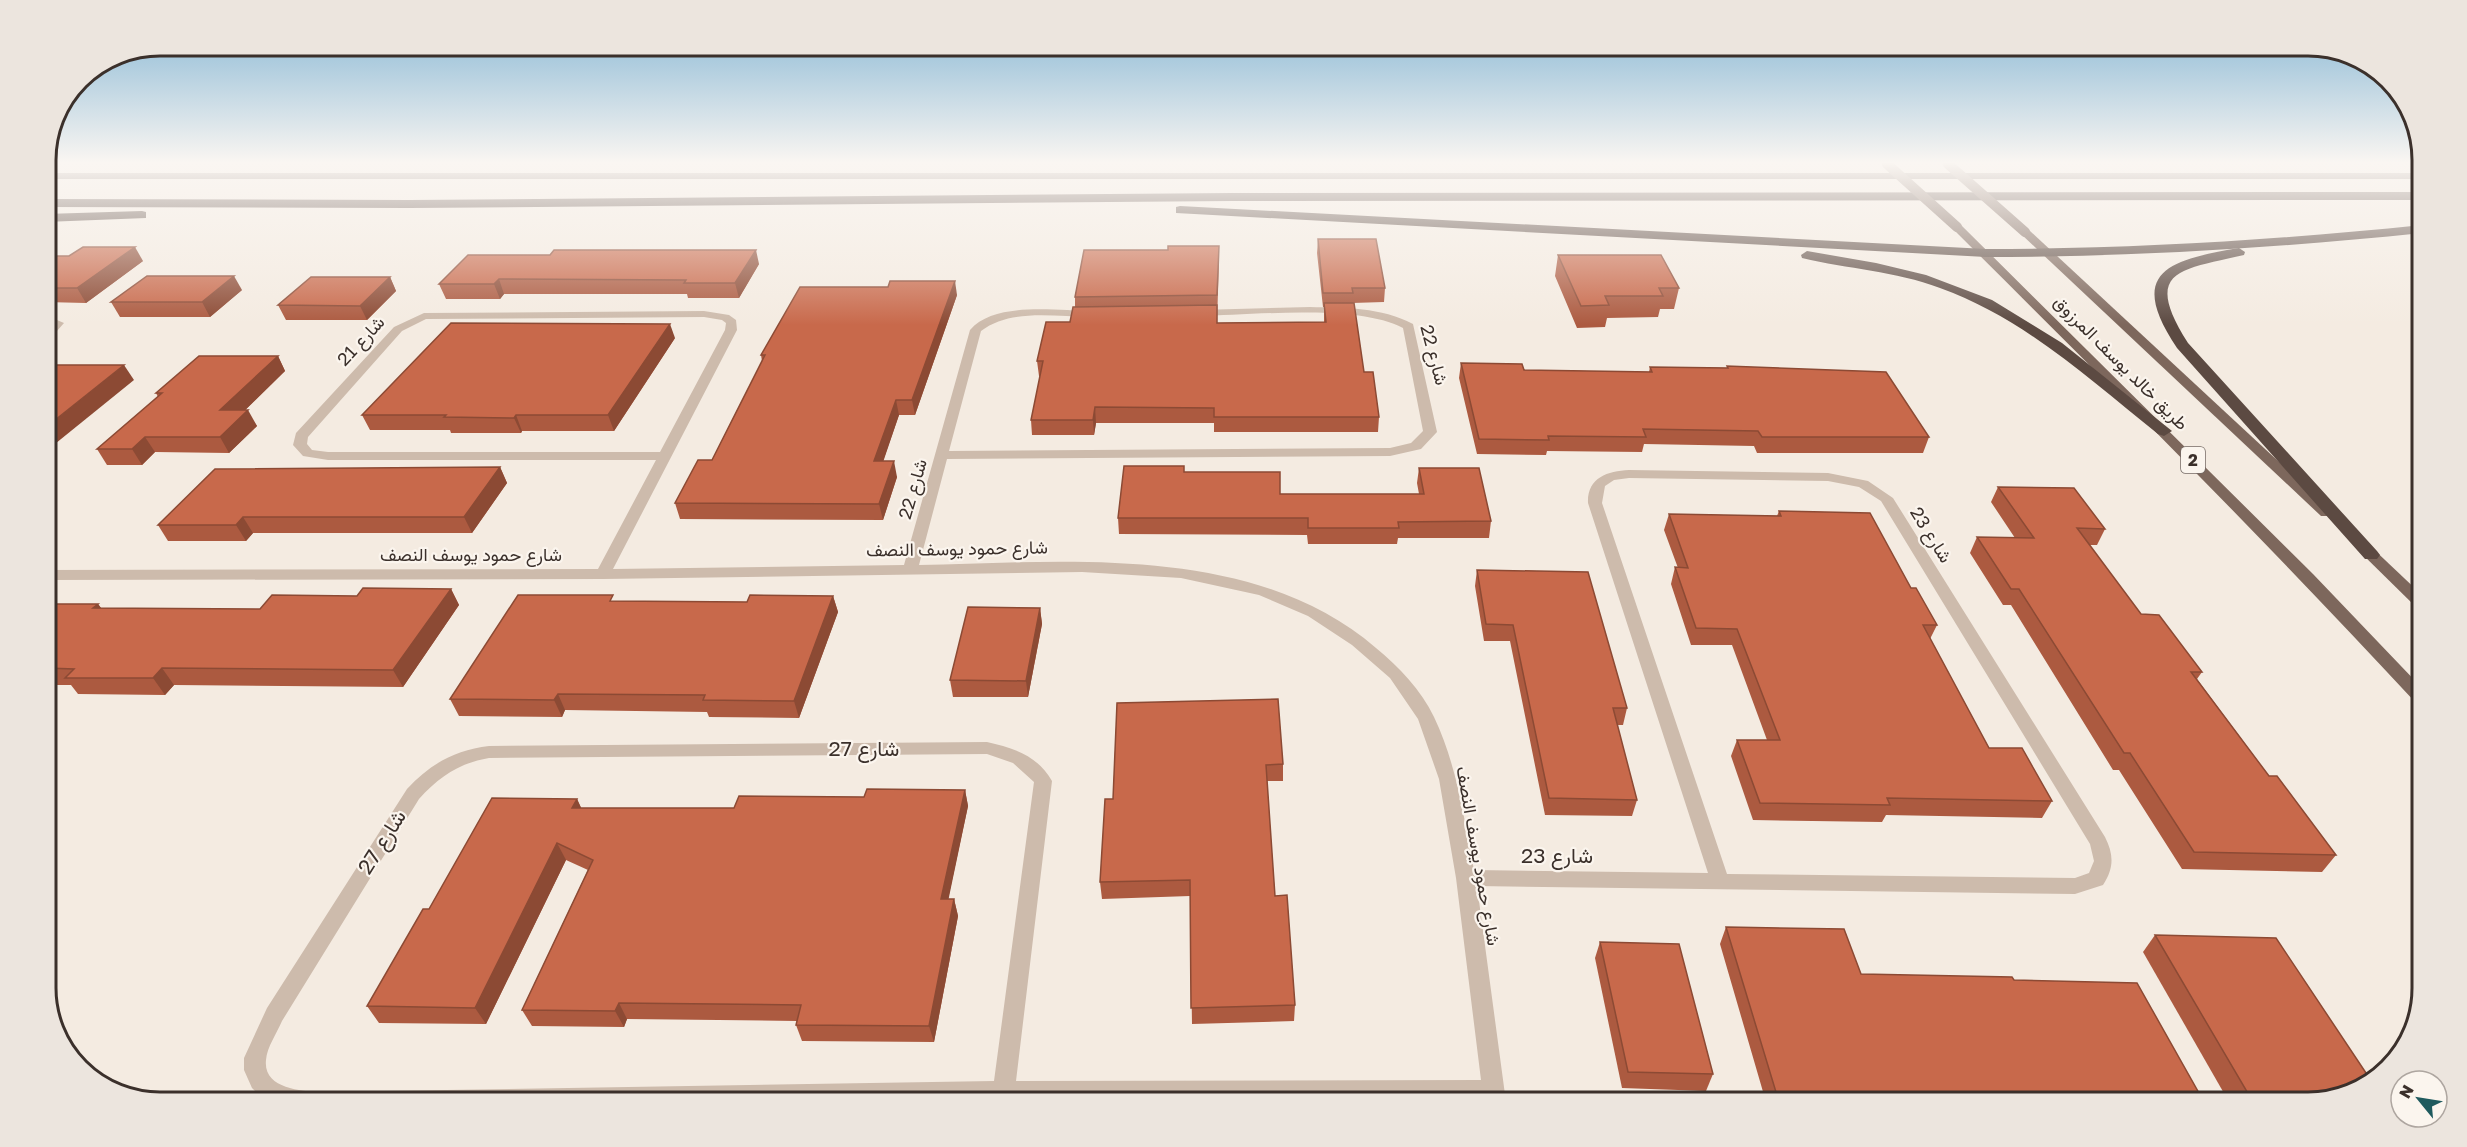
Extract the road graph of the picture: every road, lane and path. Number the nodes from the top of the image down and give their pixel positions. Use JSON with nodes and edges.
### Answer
{"nodes":[{"id":1,"x":1350,"y":218,"type":"edge"},
{"id":2,"x":1946,"y":218,"type":"edge"},
{"id":3,"x":2009,"y":218,"type":"edge"},
{"id":4,"x":2411,"y":230,"type":"edge"},
{"id":5,"x":1680,"y":237,"type":"junction"},
{"id":6,"x":2344,"y":237,"type":"junction"},
{"id":7,"x":1986,"y":253,"type":"junction"},
{"id":8,"x":2047,"y":253,"type":"junction"},
{"id":9,"x":1183,"y":313,"type":"edge"},
{"id":10,"x":1100,"y":314,"type":"edge"},
{"id":11,"x":2164,"y":431,"type":"junction"},
{"id":12,"x":944,"y":455,"type":"junction"},
{"id":13,"x":664,"y":456,"type":"junction"},
{"id":14,"x":2371,"y":555,"type":"junction"},
{"id":15,"x":910,"y":569,"type":"junction"},
{"id":16,"x":603,"y":574,"type":"junction"},
{"id":17,"x":56,"y":575,"type":"edge"},
{"id":18,"x":2412,"y":594,"type":"edge"},
{"id":19,"x":2412,"y":688,"type":"edge"},
{"id":20,"x":1466,"y":878,"type":"junction"},
{"id":21,"x":1719,"y":879,"type":"junction"},
{"id":22,"x":272,"y":1091,"type":"edge"},
{"id":23,"x":1004,"y":1091,"type":"edge"},
{"id":24,"x":1493,"y":1091,"type":"edge"}],
"edges":[{"from":1,"to":5,"type":"highway"},
{"from":2,"to":7,"type":"main road","name":"طريق خالد يوسف المرزوق","number":"2","bridge":true},
{"from":3,"to":8,"type":"main road","name":"طريق خالد يوسف المرزوق","bridge":true},
{"from":4,"to":6,"type":"highway"},
{"from":5,"to":7,"type":"highway"},
{"from":5,"to":11,"type":"highway"},
{"from":6,"to":8,"type":"highway"},
{"from":6,"to":14,"type":"highway"},
{"from":7,"to":8,"type":"highway"},
{"from":7,"to":11,"type":"main road","name":"طريق خالد يوسف المرزوق","number":"2"},
{"from":8,"to":14,"type":"main road","name":"طريق خالد يوسف المرزوق"},
{"from":9,"to":12,"type":"street","name":"شارع 22"},
{"from":10,"to":12,"type":"street","name":"شارع 22"},
{"from":11,"to":19,"type":"main road","name":"طريق خالد يوسف المرزوق","number":"2"},
{"from":12,"to":15,"type":"street","name":"شارع 22"},
{"from":13,"to":13,"type":"street","name":"شارع 21"},
{"from":13,"to":16,"type":"street","name":"شارع 21"},
{"from":14,"to":18,"type":"main road","name":"طريق خالد يوسف المرزوق"},
{"from":15,"to":16,"type":"street","name":"شارع حمود يوسف النصف"},
{"from":15,"to":20,"type":"street","name":"شارع حمود يوسف النصف"},
{"from":16,"to":17,"type":"street","name":"شارع حمود يوسف النصف"},
{"from":20,"to":21,"type":"street","name":"شارع 23"},
{"from":20,"to":24,"type":"street","name":"شارع حمود يوسف النصف"},
{"from":21,"to":21,"type":"street","name":"شارع 23"},
{"from":22,"to":23,"type":"street","name":"شارع 27"}]}
